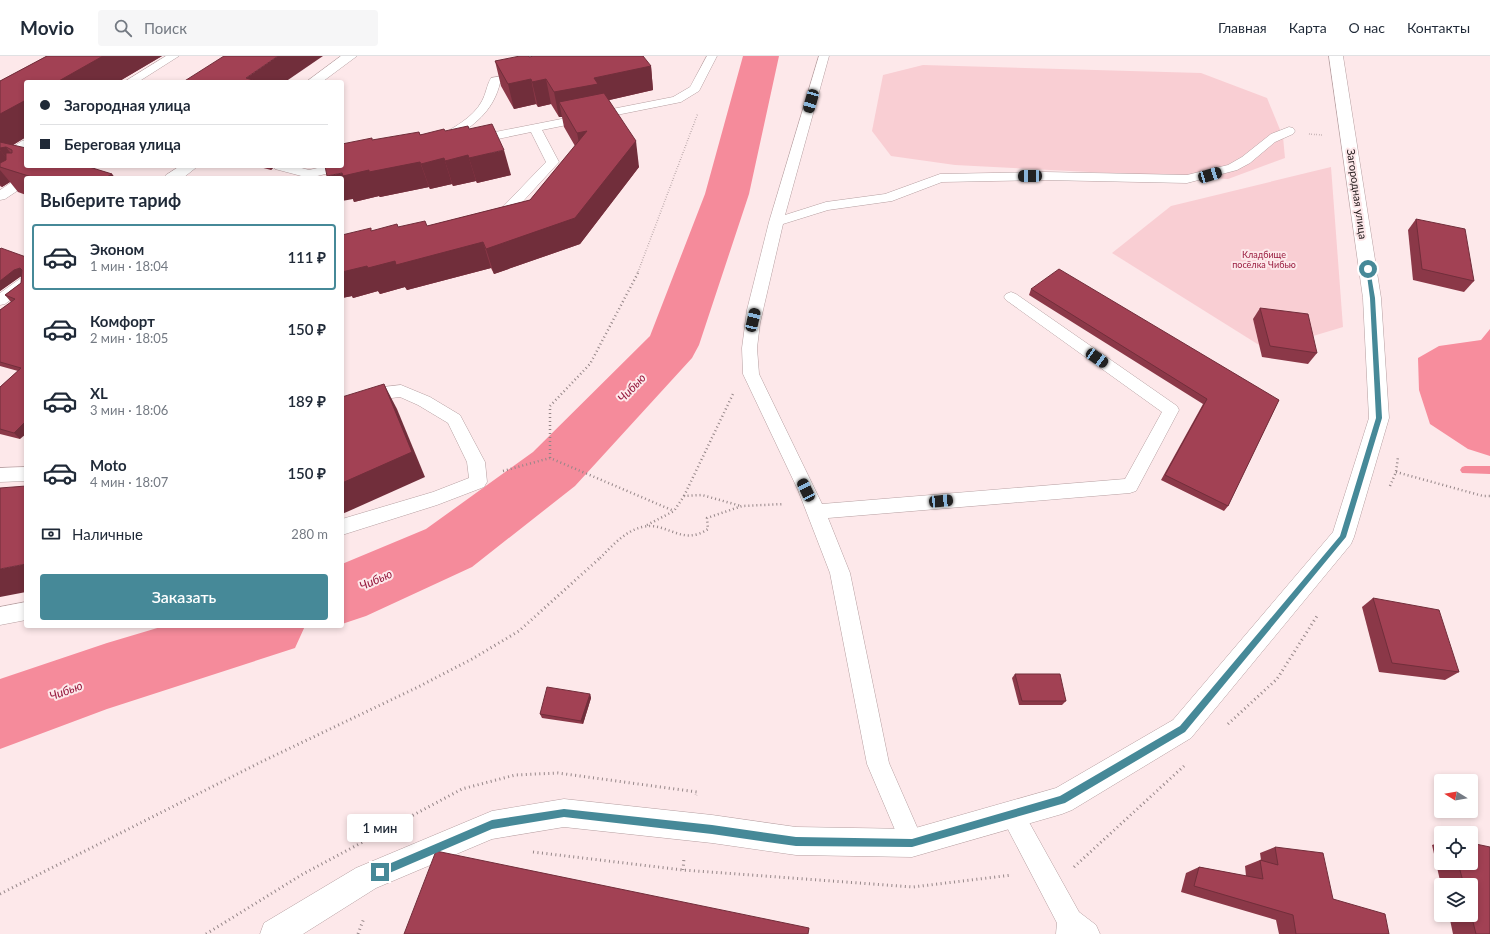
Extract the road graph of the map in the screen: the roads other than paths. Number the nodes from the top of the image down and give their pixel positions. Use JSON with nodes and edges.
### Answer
{"nodes":[{"id":1,"x":174,"y":56,"type":"edge"},
{"id":2,"x":350,"y":56,"type":"edge"},
{"id":3,"x":712,"y":56,"type":"edge"},
{"id":4,"x":824,"y":56,"type":"edge"},
{"id":5,"x":1336,"y":56,"type":"edge"},
{"id":6,"x":539,"y":72,"type":"edge"},
{"id":7,"x":133,"y":80,"type":"edge"},
{"id":8,"x":316,"y":80,"type":"edge"},
{"id":9,"x":535,"y":128,"type":"junction"},
{"id":10,"x":1289,"y":131,"type":"dead end"},
{"id":11,"x":24,"y":145,"type":"edge"},
{"id":12,"x":2,"y":157,"type":"edge"},
{"id":13,"x":356,"y":162,"type":"edge"},
{"id":14,"x":344,"y":165,"type":"edge"},
{"id":15,"x":187,"y":168,"type":"edge"},
{"id":16,"x":285,"y":168,"type":"edge"},
{"id":17,"x":335,"y":168,"type":"edge"},
{"id":18,"x":29,"y":173,"type":"edge"},
{"id":19,"x":175,"y":176,"type":"edge"},
{"id":20,"x":308,"y":176,"type":"edge"},
{"id":21,"x":24,"y":177,"type":"edge"},
{"id":22,"x":0,"y":196,"type":"edge"},
{"id":23,"x":486,"y":222,"type":"edge"},
{"id":24,"x":776,"y":222,"type":"junction"},
{"id":25,"x":24,"y":282,"type":"edge"},
{"id":26,"x":1011,"y":297,"type":"dead end"},
{"id":27,"x":0,"y":300,"type":"edge"},
{"id":28,"x":344,"y":404,"type":"edge"},
{"id":29,"x":24,"y":474,"type":"edge"},
{"id":30,"x":0,"y":475,"type":"edge"},
{"id":31,"x":815,"y":512,"type":"junction"},
{"id":32,"x":344,"y":526,"type":"edge"},
{"id":33,"x":24,"y":612,"type":"edge"},
{"id":34,"x":0,"y":616,"type":"edge"},
{"id":35,"x":1012,"y":814,"type":"junction"},
{"id":36,"x":912,"y":843,"type":"junction"},
{"id":37,"x":1075,"y":930,"type":"edge"},
{"id":38,"x":275,"y":934,"type":"edge"}],
"edges":[{"from":1,"to":7,"type":"lane"},
{"from":2,"to":8,"type":"main road"},
{"from":3,"to":9,"type":"lane"},
{"from":4,"to":24,"type":"lane"},
{"from":5,"to":35,"type":"main road","name":"Загородная улица"},
{"from":6,"to":9,"type":"lane"},
{"from":9,"to":23,"type":"lane"},
{"from":10,"to":24,"type":"lane"},
{"from":11,"to":12,"type":"lane"},
{"from":12,"to":18,"type":"main road"},
{"from":13,"to":14,"type":"lane"},
{"from":15,"to":19,"type":"main road"},
{"from":16,"to":20,"type":"lane"},
{"from":17,"to":20,"type":"lane"},
{"from":21,"to":22,"type":"lane"},
{"from":24,"to":31,"type":"lane"},
{"from":25,"to":27,"type":"lane"},
{"from":26,"to":31,"type":"lane"},
{"from":28,"to":32,"type":"lane"},
{"from":29,"to":30,"type":"lane"},
{"from":31,"to":36,"type":"lane"},
{"from":33,"to":34,"type":"lane"},
{"from":35,"to":36,"type":"main road","name":"Загородная улица"},
{"from":35,"to":37,"type":"lane"},
{"from":36,"to":38,"type":"main road","name":"Загородная улица"}]}
